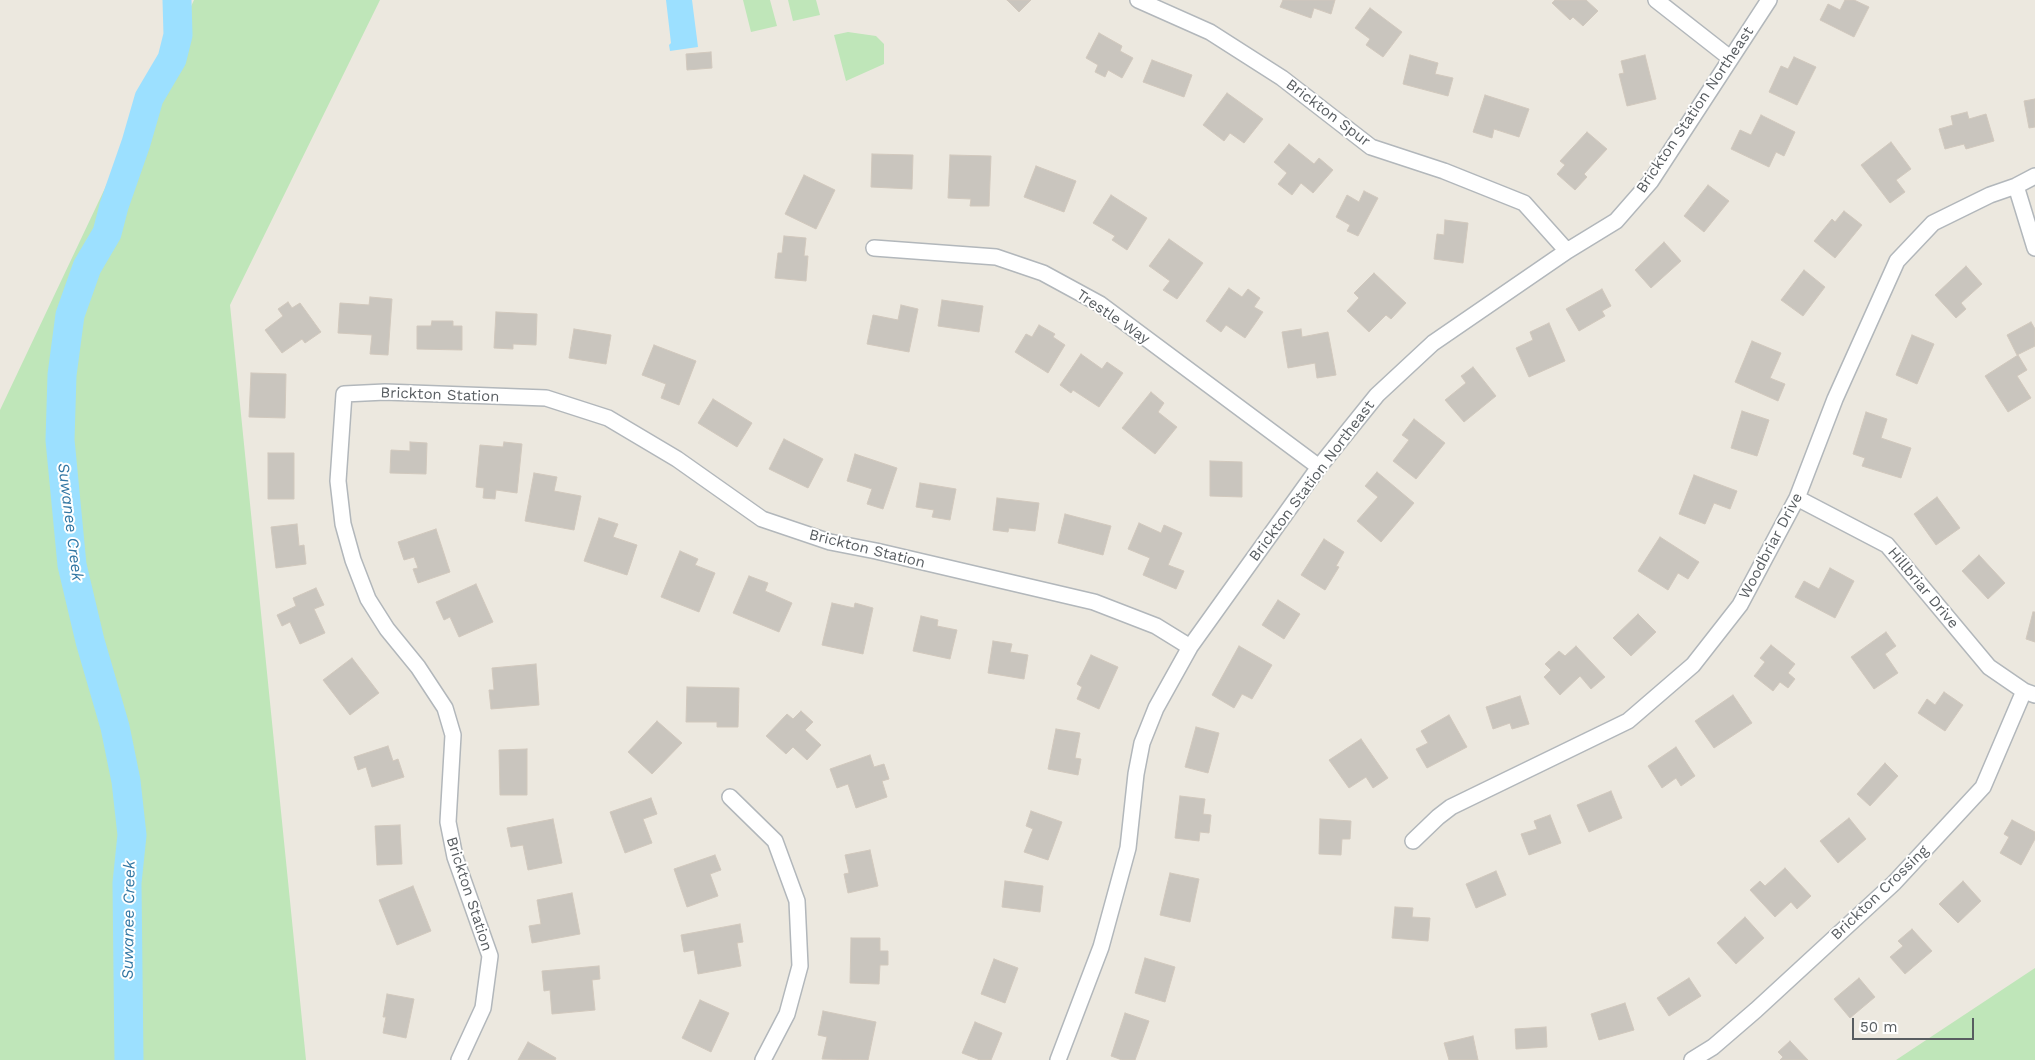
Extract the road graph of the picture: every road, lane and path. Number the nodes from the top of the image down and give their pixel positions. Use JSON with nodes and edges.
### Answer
{"nodes":[{"id":1,"x":1138,"y":0,"type":"edge"},
{"id":2,"x":1656,"y":0,"type":"edge"},
{"id":3,"x":1769,"y":0,"type":"edge"},
{"id":4,"x":1730,"y":58,"type":"junction"},
{"id":5,"x":2035,"y":176,"type":"edge"},
{"id":6,"x":2016,"y":186,"type":"junction"},
{"id":7,"x":874,"y":248,"type":"dead end"},
{"id":8,"x":2035,"y":248,"type":"edge"},
{"id":9,"x":1567,"y":251,"type":"junction"},
{"id":10,"x":1319,"y":467,"type":"junction"},
{"id":11,"x":1798,"y":498,"type":"junction"},
{"id":12,"x":1190,"y":647,"type":"junction"},
{"id":13,"x":2029,"y":693,"type":"edge"},
{"id":14,"x":730,"y":797,"type":"dead end"},
{"id":15,"x":1413,"y":841,"type":"dead end"},
{"id":16,"x":459,"y":1060,"type":"edge"},
{"id":17,"x":763,"y":1060,"type":"edge"},
{"id":18,"x":1058,"y":1060,"type":"edge"},
{"id":19,"x":1692,"y":1060,"type":"edge"}],
"edges":[{"from":1,"to":9,"type":"street","name":"Brickton Spur"},
{"from":2,"to":4,"type":"street"},
{"from":3,"to":4,"type":"street","name":"Brickton Station Northeast"},
{"from":4,"to":9,"type":"street","name":"Brickton Station Northeast"},
{"from":5,"to":6,"type":"street","name":"Woodbriar Drive"},
{"from":6,"to":8,"type":"street"},
{"from":6,"to":11,"type":"street","name":"Woodbriar Drive"},
{"from":7,"to":10,"type":"street","name":"Trestle Way"},
{"from":9,"to":10,"type":"street","name":"Brickton Station Northeast"},
{"from":10,"to":12,"type":"street","name":"Brickton Station Northeast"},
{"from":11,"to":13,"type":"street","name":"Hillbriar Drive"},
{"from":11,"to":15,"type":"street","name":"Woodbriar Drive"},
{"from":12,"to":16,"type":"street","name":"Brickton Station"},
{"from":12,"to":18,"type":"street","name":"Brickton Station Northeast"},
{"from":13,"to":19,"type":"street","name":"Brickton Crossing"},
{"from":14,"to":17,"type":"street"}]}
